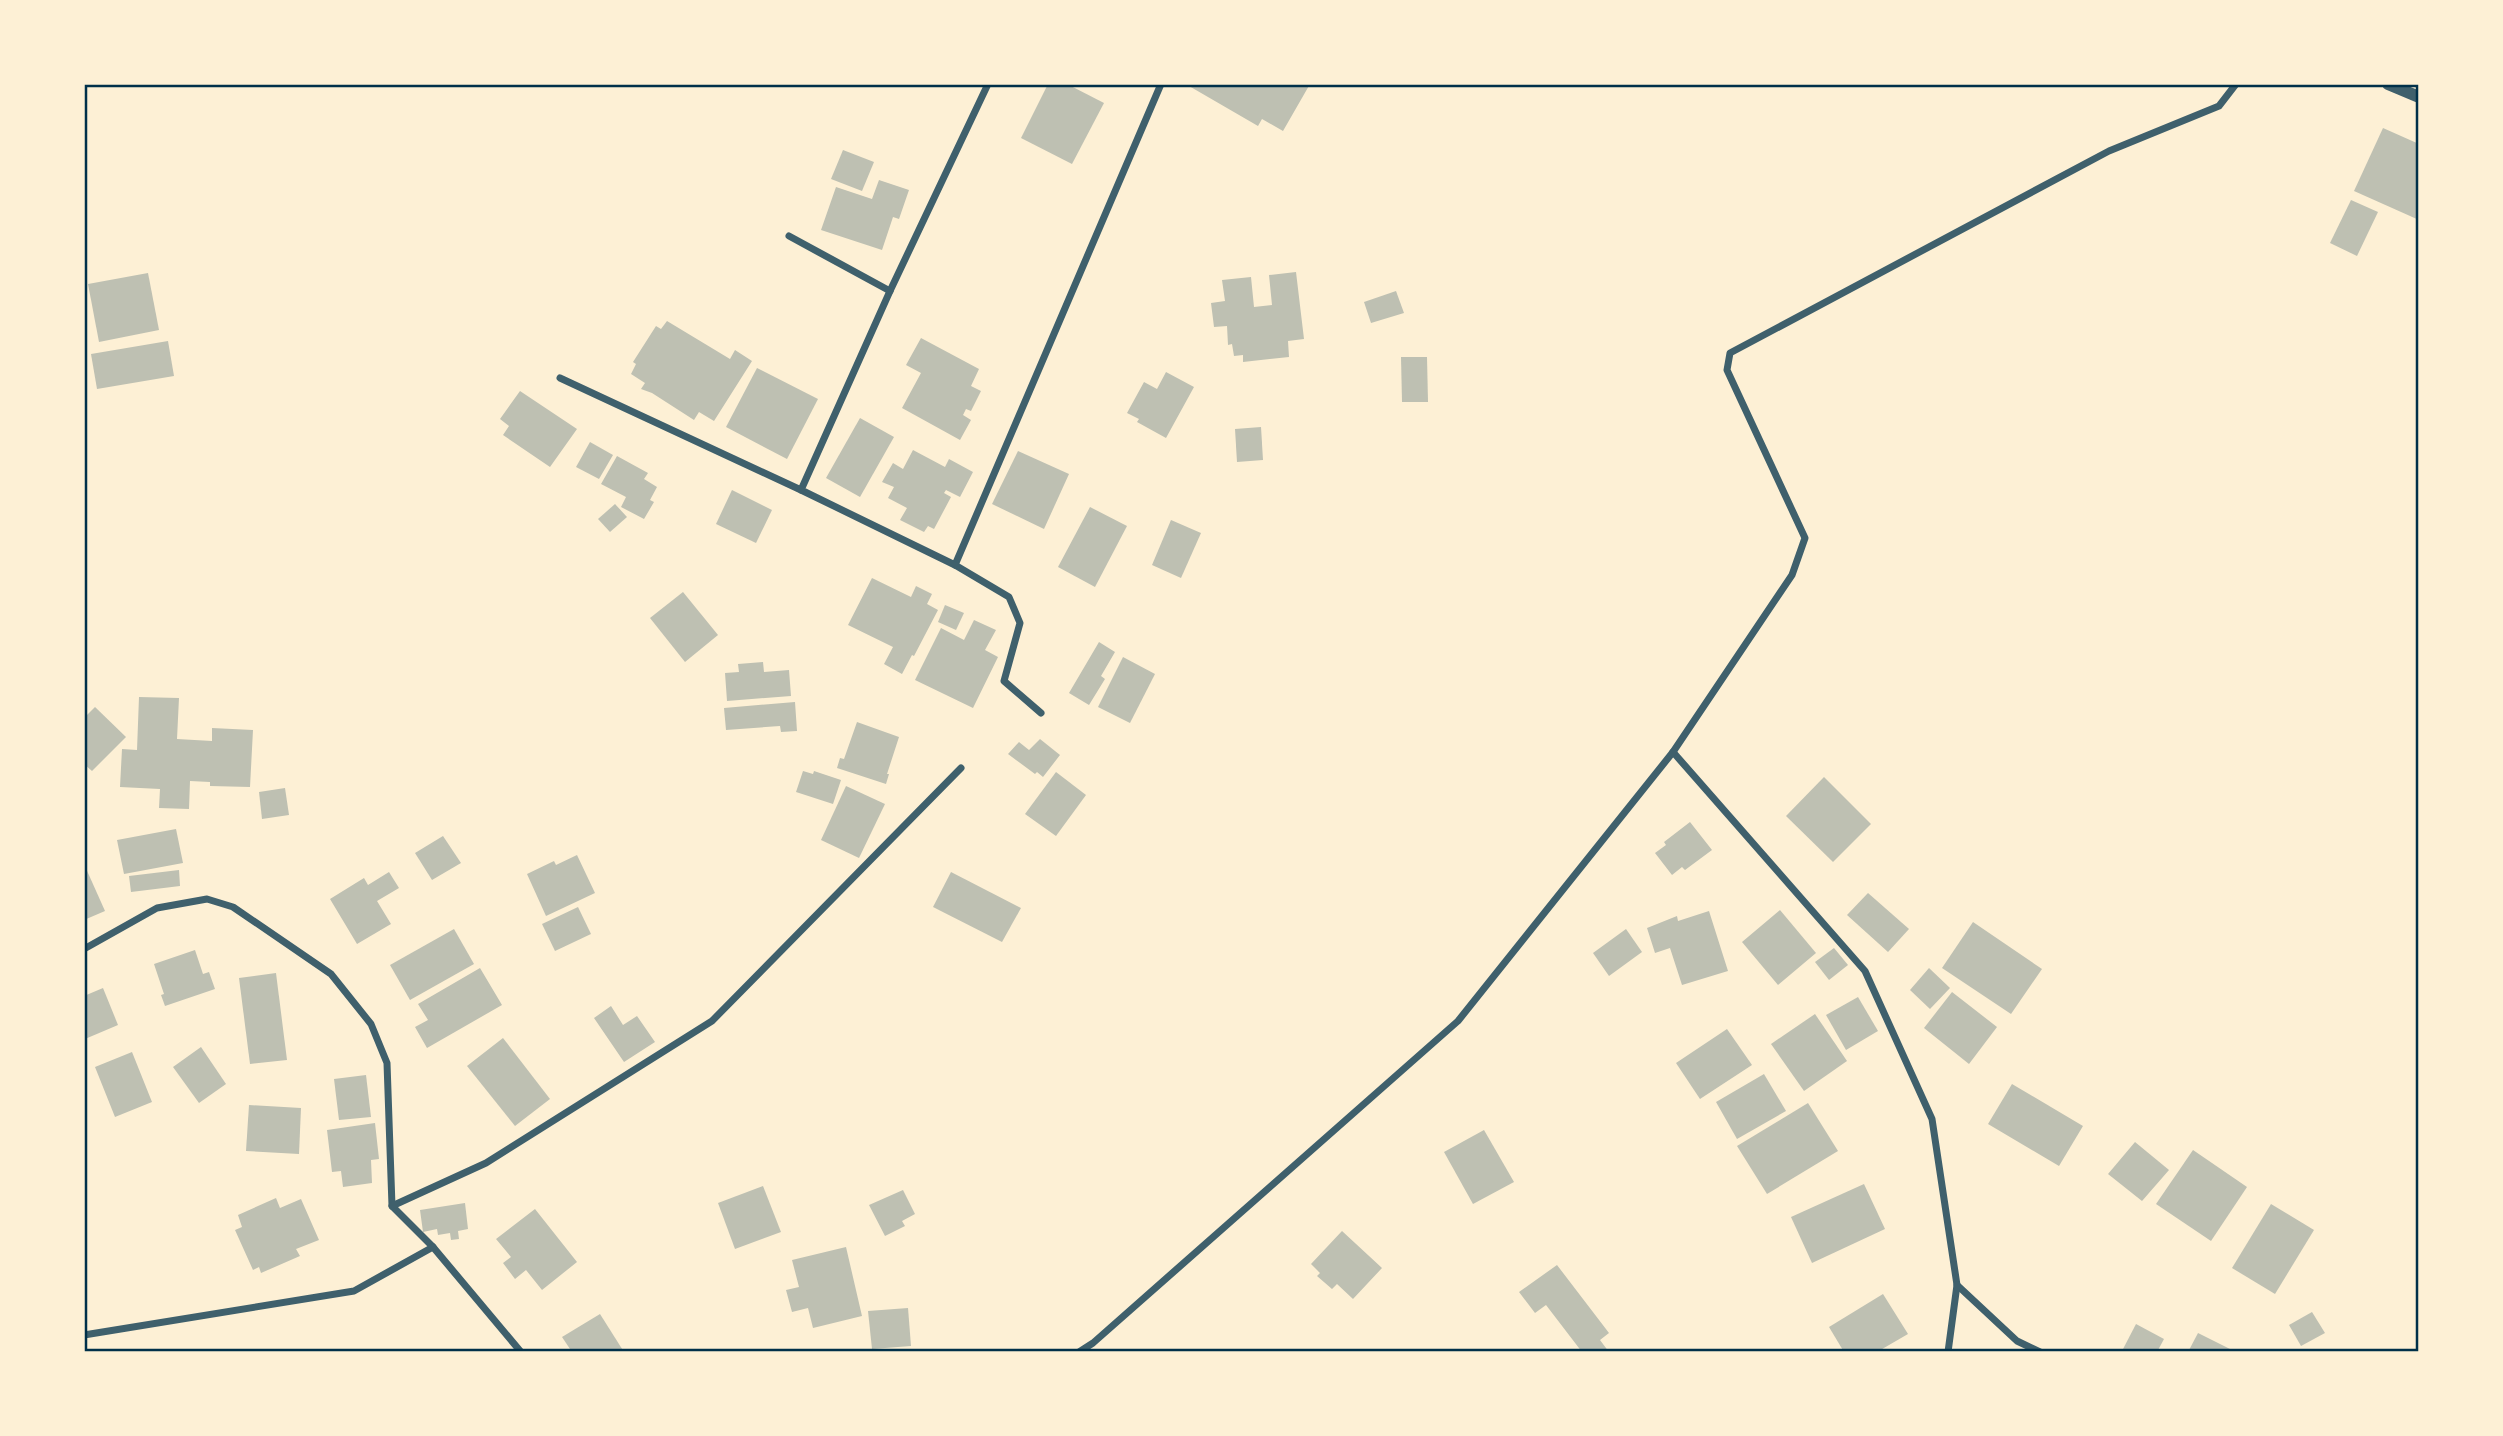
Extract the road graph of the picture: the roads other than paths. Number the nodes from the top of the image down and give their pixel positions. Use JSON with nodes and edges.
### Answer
{"nodes":[{"id":1,"x":988,"y":84,"type":"edge"},
{"id":2,"x":1161,"y":84,"type":"edge"},
{"id":3,"x":2236,"y":84,"type":"edge"},
{"id":4,"x":2388,"y":84,"type":"edge"},
{"id":5,"x":2419,"y":97,"type":"edge"},
{"id":6,"x":789,"y":236,"type":"dead end"},
{"id":7,"x":890,"y":291,"type":"junction"},
{"id":8,"x":559,"y":378,"type":"dead end"},
{"id":9,"x":801,"y":490,"type":"junction"},
{"id":10,"x":955,"y":565,"type":"junction"},
{"id":11,"x":1041,"y":713,"type":"dead end"},
{"id":12,"x":1674,"y":752,"type":"junction"},
{"id":13,"x":961,"y":768,"type":"dead end"},
{"id":14,"x":84,"y":949,"type":"edge"},
{"id":15,"x":391,"y":1206,"type":"junction"},
{"id":16,"x":433,"y":1247,"type":"junction"},
{"id":17,"x":1957,"y":1285,"type":"junction"},
{"id":18,"x":84,"y":1335,"type":"edge"},
{"id":19,"x":521,"y":1352,"type":"edge"},
{"id":20,"x":1079,"y":1352,"type":"edge"},
{"id":21,"x":1948,"y":1352,"type":"edge"},
{"id":22,"x":2040,"y":1352,"type":"edge"}],
"edges":[{"from":1,"to":7,"type":"street"},
{"from":2,"to":10,"type":"street"},
{"from":3,"to":12,"type":"street"},
{"from":4,"to":5,"type":"street"},
{"from":6,"to":7,"type":"street"},
{"from":7,"to":9,"type":"street"},
{"from":8,"to":9,"type":"street"},
{"from":9,"to":10,"type":"street"},
{"from":10,"to":11,"type":"street"},
{"from":12,"to":17,"type":"street"},
{"from":12,"to":20,"type":"street"},
{"from":13,"to":15,"type":"street"},
{"from":14,"to":15,"type":"street"},
{"from":15,"to":16,"type":"street"},
{"from":16,"to":18,"type":"street"},
{"from":16,"to":19,"type":"street"},
{"from":17,"to":21,"type":"street"},
{"from":17,"to":22,"type":"street"}]}
